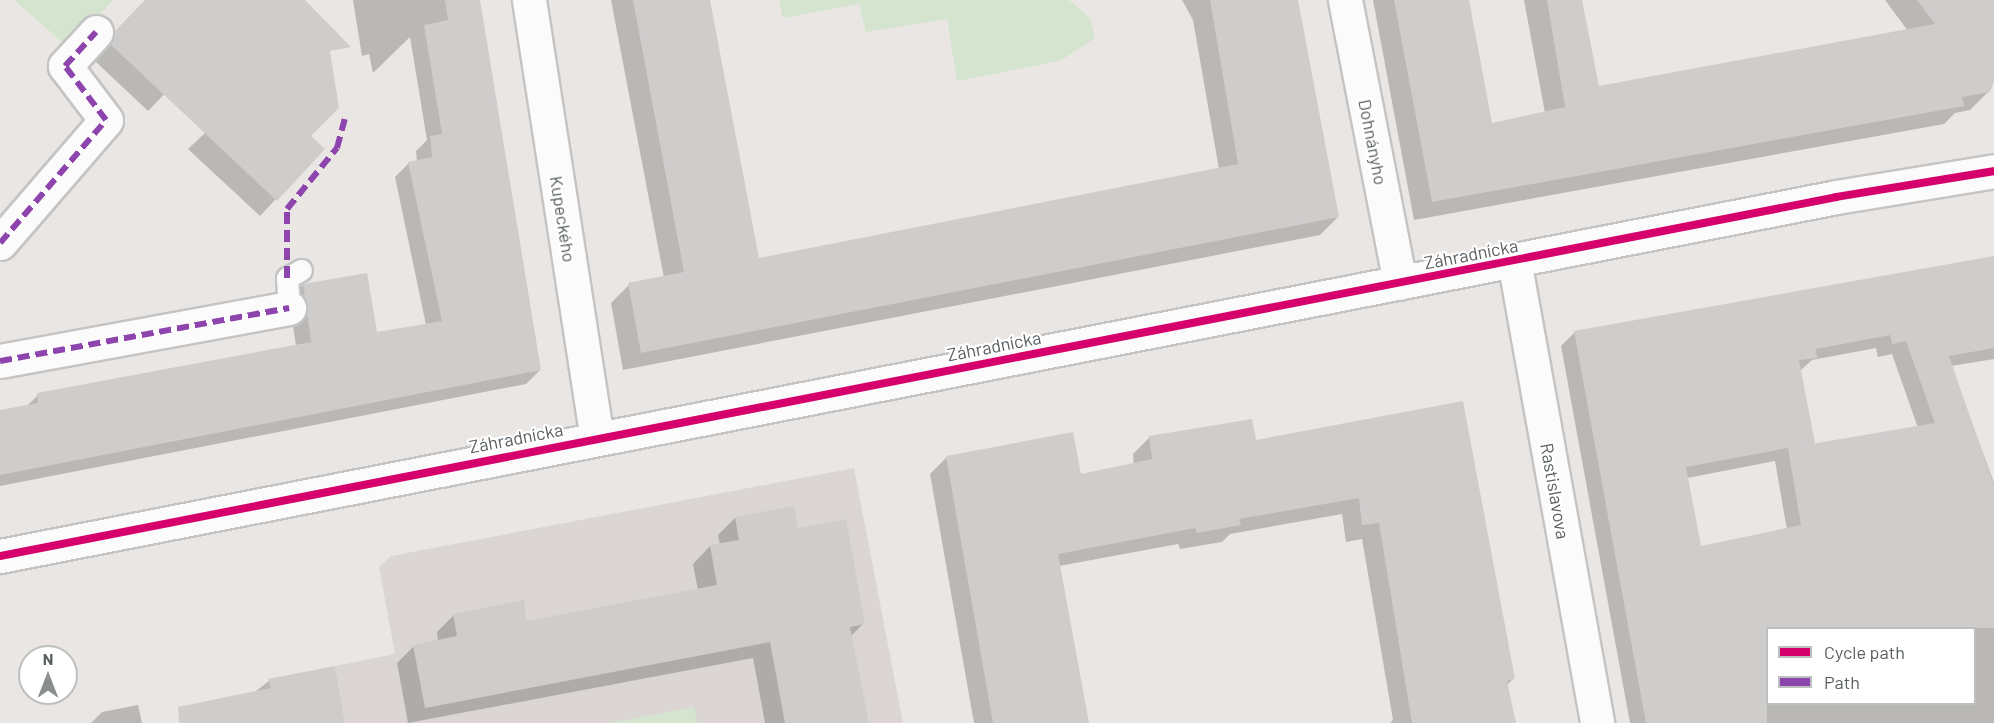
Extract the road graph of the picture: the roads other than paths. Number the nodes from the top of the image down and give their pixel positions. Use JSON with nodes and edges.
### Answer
{"nodes":[{"id":1,"x":529,"y":0,"type":"edge"},
{"id":2,"x":1346,"y":0,"type":"edge"},
{"id":3,"x":96,"y":32,"type":"dead end"},
{"id":4,"x":1994,"y":154,"type":"edge"},
{"id":5,"x":1994,"y":171,"type":"edge"},
{"id":6,"x":1939,"y":180,"type":"junction"},
{"id":7,"x":0,"y":243,"type":"edge"},
{"id":8,"x":1514,"y":260,"type":"junction"},
{"id":9,"x":301,"y":270,"type":"dead end"},
{"id":10,"x":1400,"y":283,"type":"junction"},
{"id":11,"x":290,"y":308,"type":"joint"},
{"id":12,"x":0,"y":361,"type":"edge"},
{"id":13,"x":597,"y":437,"type":"junction"},
{"id":14,"x":0,"y":556,"type":"edge"},
{"id":15,"x":1597,"y":723,"type":"edge"}],
"edges":[{"from":1,"to":13,"type":"street","name":"Kupeckého"},
{"from":2,"to":10,"type":"street","name":"Dohnányho"},
{"from":3,"to":7,"type":"street"},
{"from":4,"to":6,"type":"street","name":"Záhradnícka"},
{"from":5,"to":6,"type":"street","name":"Záhradnícka"},
{"from":6,"to":8,"type":"street","name":"Záhradnícka"},
{"from":8,"to":10,"type":"street","name":"Záhradnícka"},
{"from":8,"to":15,"type":"street","name":"Rastislavova"},
{"from":9,"to":11,"type":"lane"},
{"from":10,"to":13,"type":"street","name":"Záhradnícka"},
{"from":11,"to":12,"type":"street"},
{"from":13,"to":14,"type":"street","name":"Záhradnícka"}]}
